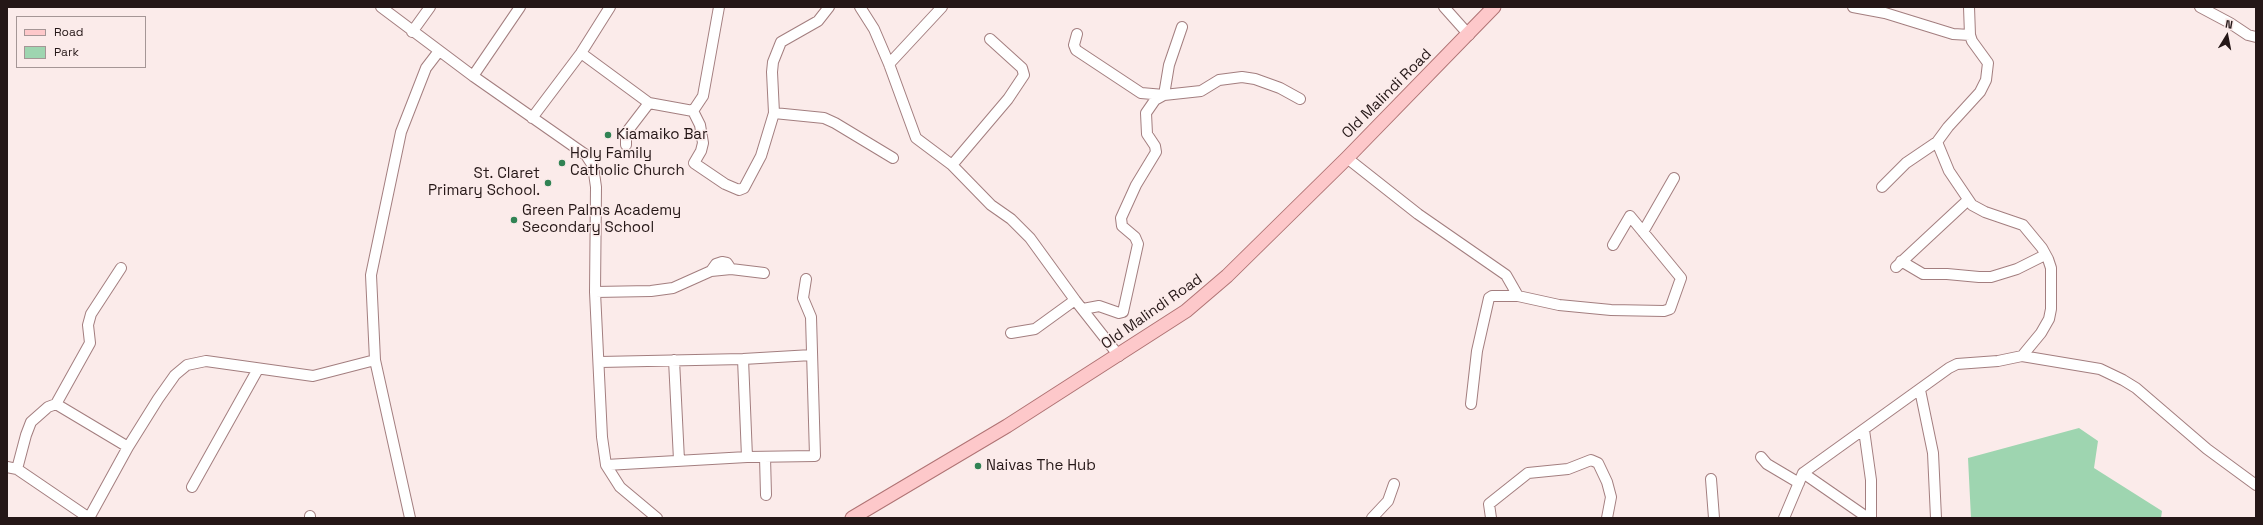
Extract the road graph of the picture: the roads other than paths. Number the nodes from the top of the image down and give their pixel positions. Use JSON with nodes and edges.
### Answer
{"nodes":[{"id":1,"x":381,"y":7,"type":"edge"},
{"id":2,"x":430,"y":7,"type":"edge"},
{"id":3,"x":520,"y":7,"type":"edge"},
{"id":4,"x":719,"y":7,"type":"edge"},
{"id":5,"x":826,"y":7,"type":"edge"},
{"id":6,"x":830,"y":7,"type":"edge"},
{"id":7,"x":860,"y":7,"type":"edge"},
{"id":8,"x":942,"y":7,"type":"edge"},
{"id":9,"x":1444,"y":7,"type":"edge"},
{"id":10,"x":1494,"y":7,"type":"edge"},
{"id":11,"x":1853,"y":7,"type":"edge"},
{"id":12,"x":1969,"y":7,"type":"edge"},
{"id":13,"x":2200,"y":7,"type":"edge"},
{"id":14,"x":608,"y":8,"type":"edge"},
{"id":15,"x":1182,"y":27,"type":"dead end"},
{"id":16,"x":412,"y":32,"type":"junction"},
{"id":17,"x":1077,"y":34,"type":"dead end"},
{"id":18,"x":1469,"y":35,"type":"junction"},
{"id":19,"x":1970,"y":35,"type":"junction"},
{"id":20,"x":2256,"y":37,"type":"edge"},
{"id":21,"x":990,"y":39,"type":"dead end"},
{"id":22,"x":438,"y":51,"type":"junction"},
{"id":23,"x":581,"y":53,"type":"junction"},
{"id":24,"x":889,"y":64,"type":"junction"},
{"id":25,"x":473,"y":76,"type":"junction"},
{"id":26,"x":1164,"y":95,"type":"junction"},
{"id":27,"x":1300,"y":99,"type":"dead end"},
{"id":28,"x":649,"y":103,"type":"junction"},
{"id":29,"x":693,"y":111,"type":"junction"},
{"id":30,"x":774,"y":113,"type":"junction"},
{"id":31,"x":532,"y":118,"type":"junction"},
{"id":32,"x":1937,"y":142,"type":"junction"},
{"id":33,"x":626,"y":145,"type":"dead end"},
{"id":34,"x":893,"y":158,"type":"dead end"},
{"id":35,"x":1347,"y":158,"type":"junction"},
{"id":36,"x":952,"y":165,"type":"junction"},
{"id":37,"x":1674,"y":178,"type":"dead end"},
{"id":38,"x":1882,"y":188,"type":"dead end"},
{"id":39,"x":1968,"y":200,"type":"junction"},
{"id":40,"x":1643,"y":232,"type":"junction"},
{"id":41,"x":1613,"y":245,"type":"dead end"},
{"id":42,"x":2045,"y":255,"type":"junction"},
{"id":43,"x":121,"y":268,"type":"dead end"},
{"id":44,"x":764,"y":273,"type":"dead end"},
{"id":45,"x":806,"y":279,"type":"dead end"},
{"id":46,"x":595,"y":292,"type":"junction"},
{"id":47,"x":1518,"y":296,"type":"junction"},
{"id":48,"x":1075,"y":300,"type":"junction"},
{"id":49,"x":1083,"y":309,"type":"junction"},
{"id":50,"x":1011,"y":333,"type":"dead end"},
{"id":51,"x":812,"y":355,"type":"junction"},
{"id":52,"x":1119,"y":356,"type":"junction"},
{"id":53,"x":2022,"y":356,"type":"junction"},
{"id":54,"x":742,"y":359,"type":"junction"},
{"id":55,"x":375,"y":360,"type":"junction"},
{"id":56,"x":674,"y":360,"type":"junction"},
{"id":57,"x":600,"y":362,"type":"junction"},
{"id":58,"x":258,"y":368,"type":"junction"},
{"id":59,"x":1920,"y":390,"type":"junction"},
{"id":60,"x":56,"y":404,"type":"junction"},
{"id":61,"x":1471,"y":404,"type":"dead end"},
{"id":62,"x":1864,"y":430,"type":"junction"},
{"id":63,"x":128,"y":447,"type":"junction"},
{"id":64,"x":747,"y":457,"type":"junction"},
{"id":65,"x":765,"y":457,"type":"junction"},
{"id":66,"x":1761,"y":457,"type":"dead end"},
{"id":67,"x":679,"y":460,"type":"junction"},
{"id":68,"x":606,"y":465,"type":"junction"},
{"id":69,"x":12,"y":468,"type":"edge"},
{"id":70,"x":1803,"y":473,"type":"junction"},
{"id":71,"x":1711,"y":480,"type":"dead end"},
{"id":72,"x":1799,"y":483,"type":"junction"},
{"id":73,"x":1394,"y":484,"type":"dead end"},
{"id":74,"x":2256,"y":485,"type":"edge"},
{"id":75,"x":192,"y":487,"type":"dead end"},
{"id":76,"x":766,"y":495,"type":"dead end"},
{"id":77,"x":89,"y":518,"type":"edge"},
{"id":78,"x":410,"y":518,"type":"edge"},
{"id":79,"x":657,"y":518,"type":"edge"},
{"id":80,"x":852,"y":518,"type":"edge"},
{"id":81,"x":1372,"y":518,"type":"edge"},
{"id":82,"x":1491,"y":518,"type":"edge"},
{"id":83,"x":1607,"y":518,"type":"edge"},
{"id":84,"x":1714,"y":518,"type":"edge"},
{"id":85,"x":1784,"y":518,"type":"edge"},
{"id":86,"x":1868,"y":518,"type":"edge"},
{"id":87,"x":1871,"y":518,"type":"edge"},
{"id":88,"x":1936,"y":518,"type":"edge"}],
"edges":[{"from":1,"to":16,"type":"street"},
{"from":2,"to":16,"type":"street"},
{"from":3,"to":25,"type":"street"},
{"from":4,"to":29,"type":"street"},
{"from":5,"to":6,"type":"street"},
{"from":6,"to":30,"type":"street"},
{"from":7,"to":24,"type":"street"},
{"from":8,"to":24,"type":"street"},
{"from":9,"to":18,"type":"street"},
{"from":10,"to":18,"type":"main road","name":"Old Malindi Road"},
{"from":11,"to":19,"type":"street"},
{"from":12,"to":19,"type":"street"},
{"from":13,"to":20,"type":"street"},
{"from":14,"to":23,"type":"street"},
{"from":15,"to":26,"type":"street"},
{"from":16,"to":22,"type":"street"},
{"from":17,"to":26,"type":"street"},
{"from":18,"to":35,"type":"main road","name":"Old Malindi Road"},
{"from":19,"to":32,"type":"street"},
{"from":21,"to":36,"type":"street"},
{"from":22,"to":25,"type":"street"},
{"from":22,"to":55,"type":"street"},
{"from":23,"to":28,"type":"street"},
{"from":23,"to":31,"type":"street"},
{"from":24,"to":36,"type":"street"},
{"from":25,"to":31,"type":"street"},
{"from":26,"to":27,"type":"street"},
{"from":26,"to":49,"type":"street"},
{"from":28,"to":29,"type":"street"},
{"from":28,"to":33,"type":"street"},
{"from":29,"to":30,"type":"street"},
{"from":30,"to":34,"type":"street"},
{"from":31,"to":46,"type":"street"},
{"from":32,"to":38,"type":"street"},
{"from":32,"to":39,"type":"street"},
{"from":35,"to":47,"type":"street"},
{"from":35,"to":52,"type":"main road","name":"Old Malindi Road"},
{"from":36,"to":48,"type":"street"},
{"from":37,"to":40,"type":"street"},
{"from":39,"to":42,"type":"street"},
{"from":39,"to":42,"type":"street"},
{"from":40,"to":41,"type":"street"},
{"from":40,"to":47,"type":"street"},
{"from":42,"to":53,"type":"street"},
{"from":43,"to":60,"type":"street"},
{"from":44,"to":46,"type":"street"},
{"from":45,"to":51,"type":"street"},
{"from":46,"to":57,"type":"street"},
{"from":47,"to":61,"type":"street"},
{"from":48,"to":49,"type":"street"},
{"from":48,"to":50,"type":"street"},
{"from":49,"to":52,"type":"street"},
{"from":51,"to":54,"type":"street"},
{"from":51,"to":65,"type":"street"},
{"from":52,"to":80,"type":"main road","name":"Old Malindi Road"},
{"from":53,"to":59,"type":"street"},
{"from":53,"to":74,"type":"street"},
{"from":54,"to":56,"type":"street"},
{"from":54,"to":64,"type":"street"},
{"from":55,"to":58,"type":"street"},
{"from":55,"to":78,"type":"street"},
{"from":56,"to":57,"type":"street"},
{"from":56,"to":67,"type":"street"},
{"from":57,"to":68,"type":"street"},
{"from":58,"to":63,"type":"street"},
{"from":58,"to":75,"type":"street"},
{"from":59,"to":62,"type":"street"},
{"from":59,"to":88,"type":"street"},
{"from":60,"to":63,"type":"street"},
{"from":60,"to":69,"type":"street"},
{"from":62,"to":70,"type":"street"},
{"from":62,"to":87,"type":"street"},
{"from":63,"to":77,"type":"street"},
{"from":64,"to":65,"type":"street"},
{"from":64,"to":67,"type":"street"},
{"from":65,"to":76,"type":"street"},
{"from":66,"to":72,"type":"street"},
{"from":67,"to":68,"type":"street"},
{"from":68,"to":79,"type":"street"},
{"from":69,"to":77,"type":"street"},
{"from":70,"to":72,"type":"street"},
{"from":70,"to":86,"type":"street"},
{"from":71,"to":84,"type":"street"},
{"from":72,"to":85,"type":"street"},
{"from":73,"to":81,"type":"street"},
{"from":82,"to":83,"type":"street"}]}
